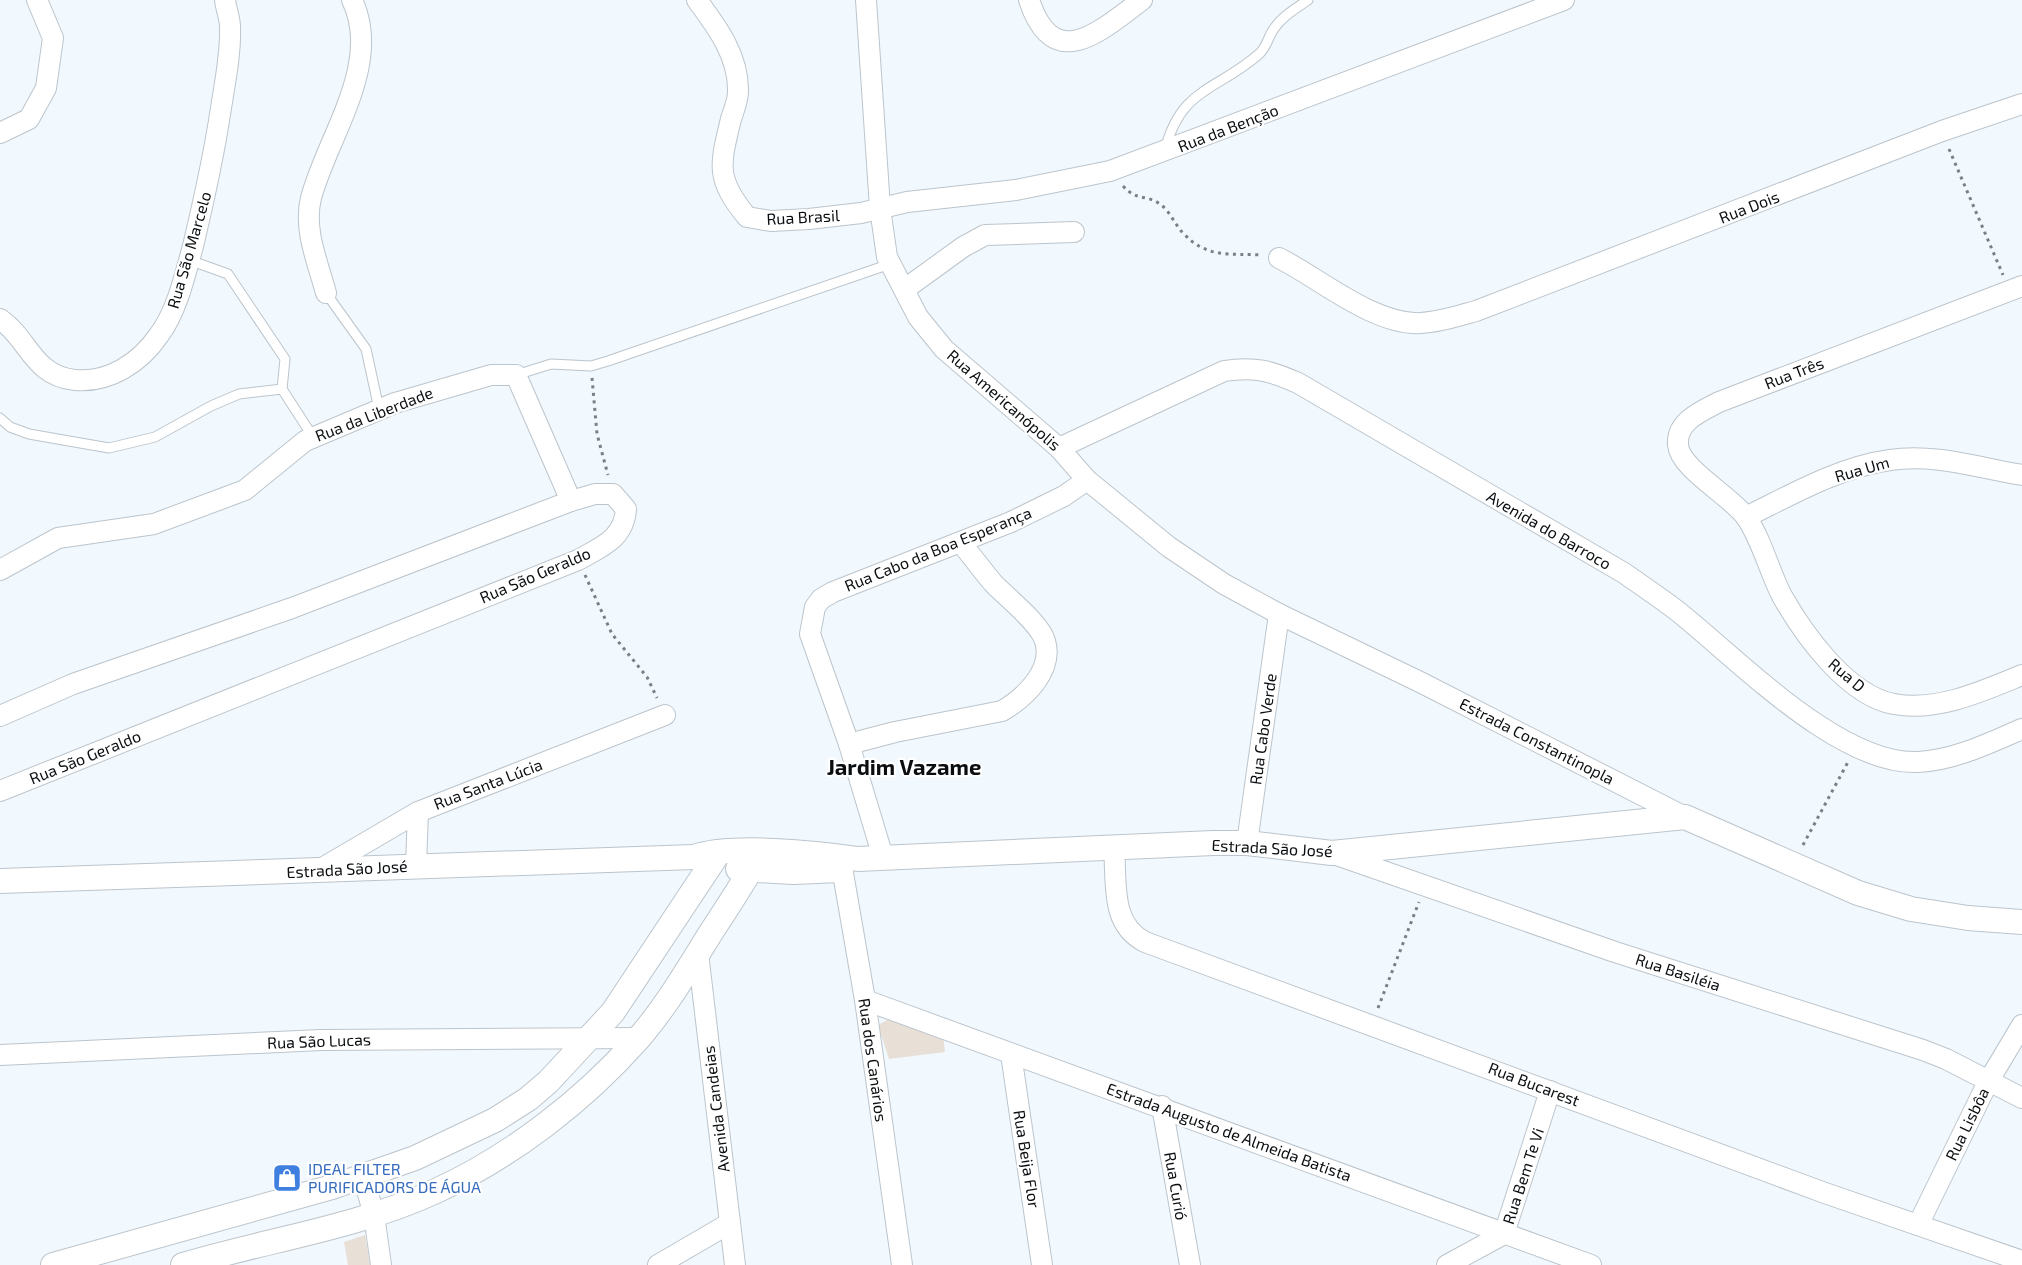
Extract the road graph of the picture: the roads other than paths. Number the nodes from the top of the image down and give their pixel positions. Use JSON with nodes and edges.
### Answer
{"nodes":[{"id":1,"x":37,"y":0,"type":"edge"},
{"id":2,"x":225,"y":0,"type":"edge"},
{"id":3,"x":352,"y":0,"type":"edge"},
{"id":4,"x":697,"y":0,"type":"edge"},
{"id":5,"x":866,"y":0,"type":"edge"},
{"id":6,"x":1029,"y":0,"type":"edge"},
{"id":7,"x":1142,"y":0,"type":"edge"},
{"id":8,"x":1308,"y":0,"type":"edge"},
{"id":9,"x":1564,"y":0,"type":"edge"},
{"id":10,"x":2022,"y":104,"type":"edge"},
{"id":11,"x":0,"y":133,"type":"edge"},
{"id":12,"x":1164,"y":152,"type":"junction"},
{"id":13,"x":880,"y":208,"type":"junction"},
{"id":14,"x":1074,"y":232,"type":"dead end"},
{"id":15,"x":1279,"y":258,"type":"road end"},
{"id":16,"x":189,"y":260,"type":"junction"},
{"id":17,"x":889,"y":260,"type":"junction"},
{"id":18,"x":2016,"y":288,"type":"edge"},
{"id":19,"x":905,"y":289,"type":"junction"},
{"id":20,"x":326,"y":293,"type":"joint"},
{"id":21,"x":0,"y":319,"type":"edge"},
{"id":22,"x":516,"y":375,"type":"junction"},
{"id":23,"x":282,"y":389,"type":"junction"},
{"id":24,"x":380,"y":409,"type":"junction"},
{"id":25,"x":0,"y":418,"type":"edge"},
{"id":26,"x":313,"y":437,"type":"junction"},
{"id":27,"x":1059,"y":448,"type":"junction"},
{"id":28,"x":2022,"y":475,"type":"edge"},
{"id":29,"x":1087,"y":480,"type":"junction"},
{"id":30,"x":571,"y":501,"type":"junction"},
{"id":31,"x":1746,"y":518,"type":"junction"},
{"id":32,"x":962,"y":543,"type":"junction"},
{"id":33,"x":0,"y":570,"type":"edge"},
{"id":34,"x":1279,"y":614,"type":"junction"},
{"id":35,"x":2022,"y":675,"type":"edge"},
{"id":36,"x":665,"y":715,"type":"road end"},
{"id":37,"x":0,"y":716,"type":"edge"},
{"id":38,"x":2022,"y":729,"type":"edge"},
{"id":39,"x":849,"y":744,"type":"junction"},
{"id":40,"x":0,"y":791,"type":"edge"},
{"id":41,"x":418,"y":812,"type":"junction"},
{"id":42,"x":1685,"y":817,"type":"junction"},
{"id":43,"x":1247,"y":843,"type":"junction"},
{"id":44,"x":1114,"y":849,"type":"junction"},
{"id":45,"x":1332,"y":853,"type":"junction"},
{"id":46,"x":883,"y":857,"type":"junction"},
{"id":47,"x":708,"y":859,"type":"junction"},
{"id":48,"x":755,"y":861,"type":"junction"},
{"id":49,"x":847,"y":862,"type":"junction"},
{"id":50,"x":416,"y":865,"type":"junction"},
{"id":51,"x":319,"y":870,"type":"junction"},
{"id":52,"x":0,"y":881,"type":"edge"},
{"id":53,"x":2022,"y":922,"type":"edge"},
{"id":54,"x":698,"y":954,"type":"junction"},
{"id":55,"x":866,"y":1000,"type":"junction"},
{"id":56,"x":2022,"y":1025,"type":"edge"},
{"id":57,"x":592,"y":1036,"type":"junction"},
{"id":58,"x":638,"y":1038,"type":"junction"},
{"id":59,"x":1011,"y":1054,"type":"junction"},
{"id":60,"x":0,"y":1055,"type":"edge"},
{"id":61,"x":1988,"y":1082,"type":"junction"},
{"id":62,"x":1550,"y":1091,"type":"junction"},
{"id":63,"x":2022,"y":1098,"type":"edge"},
{"id":64,"x":1162,"y":1106,"type":"junction"},
{"id":65,"x":363,"y":1176,"type":"junction"},
{"id":66,"x":374,"y":1215,"type":"junction"},
{"id":67,"x":730,"y":1223,"type":"junction"},
{"id":68,"x":1918,"y":1225,"type":"junction"},
{"id":69,"x":1504,"y":1234,"type":"junction"},
{"id":70,"x":209,"y":1261,"type":"edge"},
{"id":71,"x":2022,"y":1261,"type":"edge"},
{"id":72,"x":53,"y":1265,"type":"edge"},
{"id":73,"x":183,"y":1265,"type":"edge"},
{"id":74,"x":381,"y":1265,"type":"edge"},
{"id":75,"x":658,"y":1265,"type":"edge"},
{"id":76,"x":735,"y":1265,"type":"edge"},
{"id":77,"x":902,"y":1265,"type":"edge"},
{"id":78,"x":1042,"y":1265,"type":"edge"},
{"id":79,"x":1190,"y":1265,"type":"edge"},
{"id":80,"x":1447,"y":1265,"type":"edge"},
{"id":81,"x":1592,"y":1265,"type":"edge"}],
"edges":[{"from":1,"to":11,"type":"street"},
{"from":2,"to":16,"type":"street","name":"Rua São Marcelo"},
{"from":3,"to":20,"type":"street"},
{"from":4,"to":13,"type":"street","name":"Rua Brasil"},
{"from":5,"to":13,"type":"street"},
{"from":6,"to":7,"type":"street"},
{"from":8,"to":12,"type":"lane"},
{"from":9,"to":12,"type":"street","name":"Rua da Benção"},
{"from":10,"to":15,"type":"street","name":"Rua Dois"},
{"from":12,"to":13,"type":"street","name":"Rua da Benção"},
{"from":13,"to":17,"type":"street"},
{"from":14,"to":19,"type":"street"},
{"from":16,"to":21,"type":"street","name":"Rua São Marcelo"},
{"from":16,"to":23,"type":"lane"},
{"from":17,"to":19,"type":"street","name":"Rua Americanópolis"},
{"from":17,"to":22,"type":"lane"},
{"from":18,"to":31,"type":"street","name":"Rua Três"},
{"from":19,"to":27,"type":"street","name":"Rua Americanópolis"},
{"from":20,"to":24,"type":"lane"},
{"from":22,"to":24,"type":"street","name":"Rua da Liberdade"},
{"from":22,"to":30,"type":"street"},
{"from":23,"to":25,"type":"lane"},
{"from":23,"to":26,"type":"lane"},
{"from":24,"to":26,"type":"street","name":"Rua da Liberdade"},
{"from":26,"to":33,"type":"street","name":"Rua da Liberdade"},
{"from":27,"to":29,"type":"street","name":"Rua Americanópolis"},
{"from":27,"to":38,"type":"street","name":"Avenida do Barroco"},
{"from":28,"to":31,"type":"street","name":"Rua Um"},
{"from":29,"to":32,"type":"street","name":"Rua Cabo da Boa Esperança"},
{"from":29,"to":34,"type":"street","name":"Estrada Constantinopla"},
{"from":30,"to":37,"type":"street"},
{"from":30,"to":40,"type":"street","name":"Rua São Geraldo"},
{"from":31,"to":35,"type":"street","name":"Rua D"},
{"from":32,"to":39,"type":"street","name":"Rua Cabo da Boa Esperança"},
{"from":32,"to":39,"type":"street"},
{"from":34,"to":42,"type":"street","name":"Estrada Constantinopla"},
{"from":34,"to":43,"type":"street","name":"Rua Cabo Verde"},
{"from":36,"to":41,"type":"street","name":"Rua Santa Lúcia"},
{"from":39,"to":46,"type":"street"},
{"from":41,"to":50,"type":"street"},
{"from":41,"to":51,"type":"street","name":"Rua Santa Lúcia"},
{"from":42,"to":45,"type":"street","name":"Estrada São José"},
{"from":42,"to":53,"type":"street","name":"Estrada Constantinopla"},
{"from":43,"to":44,"type":"street","name":"Estrada São José"},
{"from":43,"to":45,"type":"street","name":"Estrada São José"},
{"from":44,"to":46,"type":"street","name":"Estrada São José"},
{"from":44,"to":62,"type":"street","name":"Rua Bucarest"},
{"from":45,"to":61,"type":"street","name":"Rua Basiléia"},
{"from":46,"to":49,"type":"street","name":"Estrada São José"},
{"from":47,"to":48,"type":"street","name":"Estrada São José"},
{"from":47,"to":50,"type":"street","name":"Estrada São José"},
{"from":47,"to":57,"type":"street"},
{"from":48,"to":49,"type":"street","name":"Estrada São José"},
{"from":48,"to":54,"type":"street"},
{"from":49,"to":55,"type":"street","name":"Rua dos Canários"},
{"from":50,"to":51,"type":"street","name":"Estrada São José"},
{"from":51,"to":52,"type":"street","name":"Estrada São José"},
{"from":54,"to":58,"type":"street"},
{"from":54,"to":67,"type":"street","name":"Avenida Candeias"},
{"from":55,"to":59,"type":"street","name":"Estrada Augusto de Almeida Batista"},
{"from":55,"to":77,"type":"street","name":"Rua dos Canários"},
{"from":56,"to":61,"type":"street","name":"Rua Lisbôa"},
{"from":57,"to":58,"type":"street","name":"Rua São Lucas"},
{"from":57,"to":60,"type":"street","name":"Rua São Lucas"},
{"from":57,"to":65,"type":"street"},
{"from":58,"to":66,"type":"street"},
{"from":59,"to":64,"type":"street","name":"Estrada Augusto de Almeida Batista"},
{"from":59,"to":78,"type":"street","name":"Rua Beija Flor"},
{"from":61,"to":63,"type":"street","name":"Rua Basiléia"},
{"from":61,"to":68,"type":"street","name":"Rua Lisbôa"},
{"from":62,"to":68,"type":"street","name":"Rua Bucarest"},
{"from":62,"to":69,"type":"street","name":"Rua Bem Te Vi"},
{"from":64,"to":69,"type":"street","name":"Estrada Augusto de Almeida Batista"},
{"from":64,"to":79,"type":"street","name":"Rua Curió"},
{"from":65,"to":66,"type":"street"},
{"from":65,"to":72,"type":"street"},
{"from":66,"to":70,"type":"street"},
{"from":66,"to":74,"type":"street"},
{"from":67,"to":75,"type":"street"},
{"from":67,"to":76,"type":"street","name":"Avenida Candeias"},
{"from":68,"to":71,"type":"street","name":"Rua Bucarest"},
{"from":69,"to":80,"type":"street","name":"Rua Bem Te Vi"},
{"from":69,"to":81,"type":"street","name":"Estrada Augusto de Almeida Batista"},
{"from":70,"to":73,"type":"street"}]}
